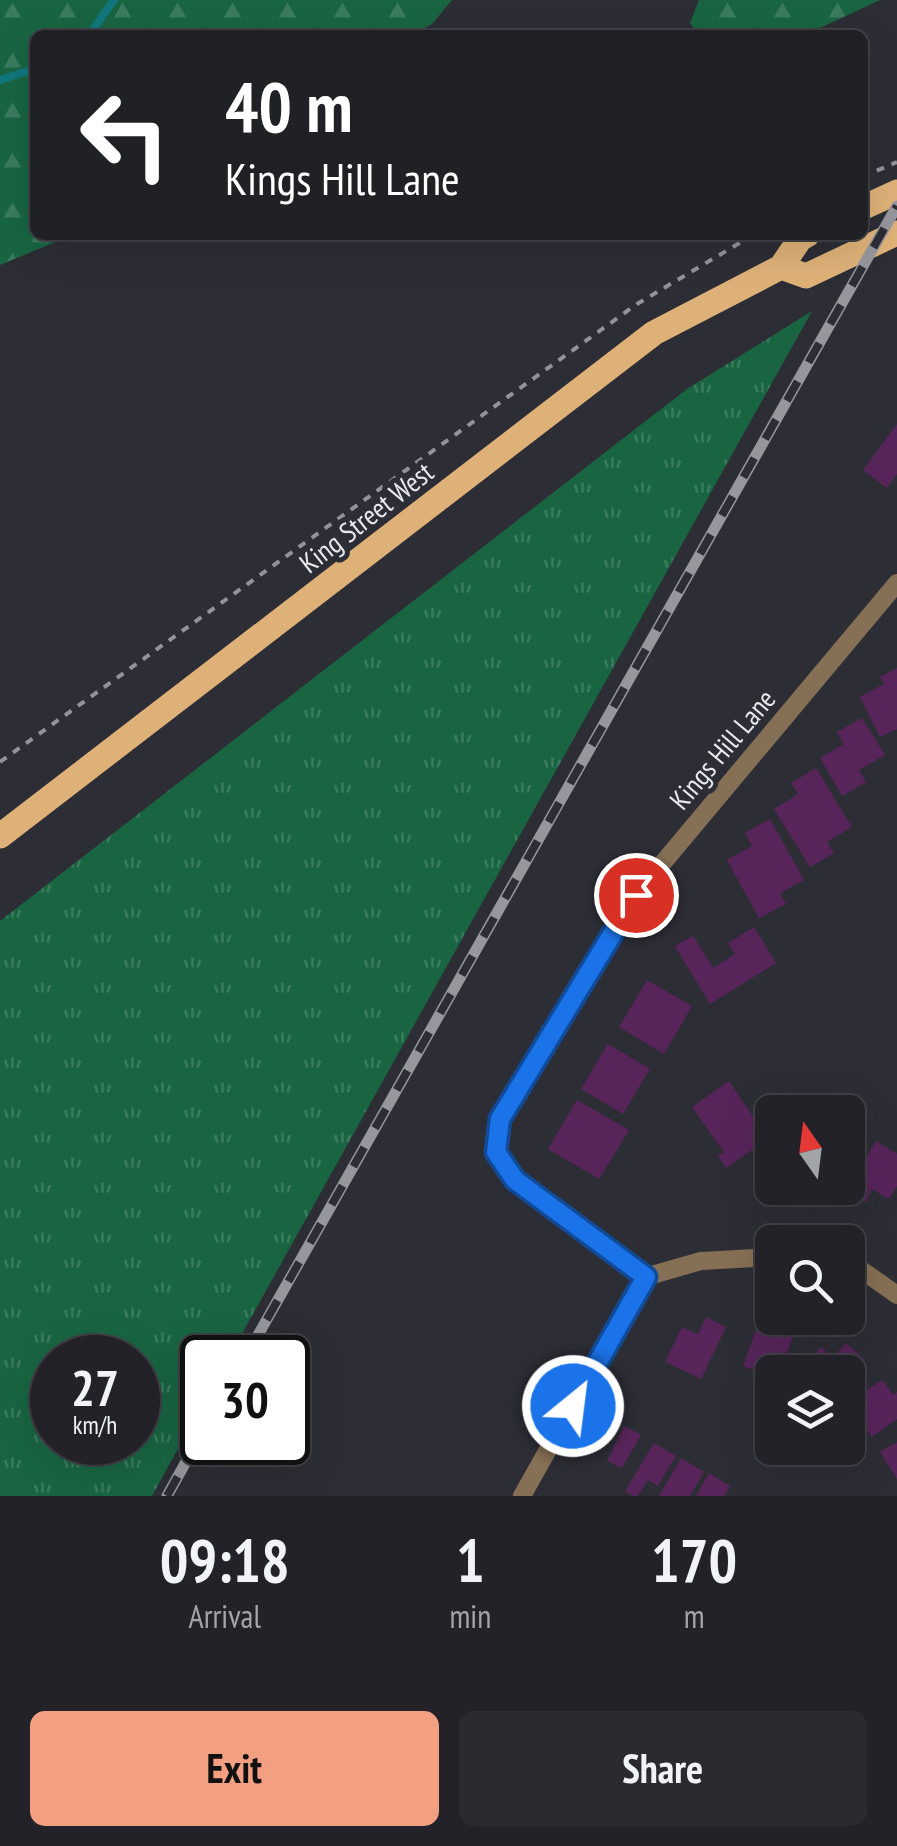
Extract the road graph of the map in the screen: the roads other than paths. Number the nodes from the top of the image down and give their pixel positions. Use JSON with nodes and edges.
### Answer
{"nodes":[{"id":1,"x":897,"y":192,"type":"edge"},
{"id":2,"x":868,"y":205,"type":"edge"},
{"id":3,"x":897,"y":232,"type":"edge"},
{"id":4,"x":799,"y":240,"type":"edge"},
{"id":5,"x":781,"y":267,"type":"junction"},
{"id":6,"x":897,"y":583,"type":"edge"},
{"id":7,"x":0,"y":836,"type":"edge"},
{"id":8,"x":755,"y":1258,"type":"edge"},
{"id":9,"x":865,"y":1272,"type":"edge"},
{"id":10,"x":646,"y":1277,"type":"junction"},
{"id":11,"x":897,"y":1295,"type":"edge"},
{"id":12,"x":522,"y":1496,"type":"edge"}],
"edges":[{"from":1,"to":2,"type":"main road"},
{"from":3,"to":5,"type":"main road","name":"King Street West"},
{"from":4,"to":5,"type":"main road","name":"King Street West"},
{"from":5,"to":7,"type":"main road","name":"King Street West"},
{"from":6,"to":10,"type":"street","name":"Kings Hill Lane"},
{"from":8,"to":10,"type":"street"},
{"from":9,"to":11,"type":"street"},
{"from":10,"to":12,"type":"street"}]}
